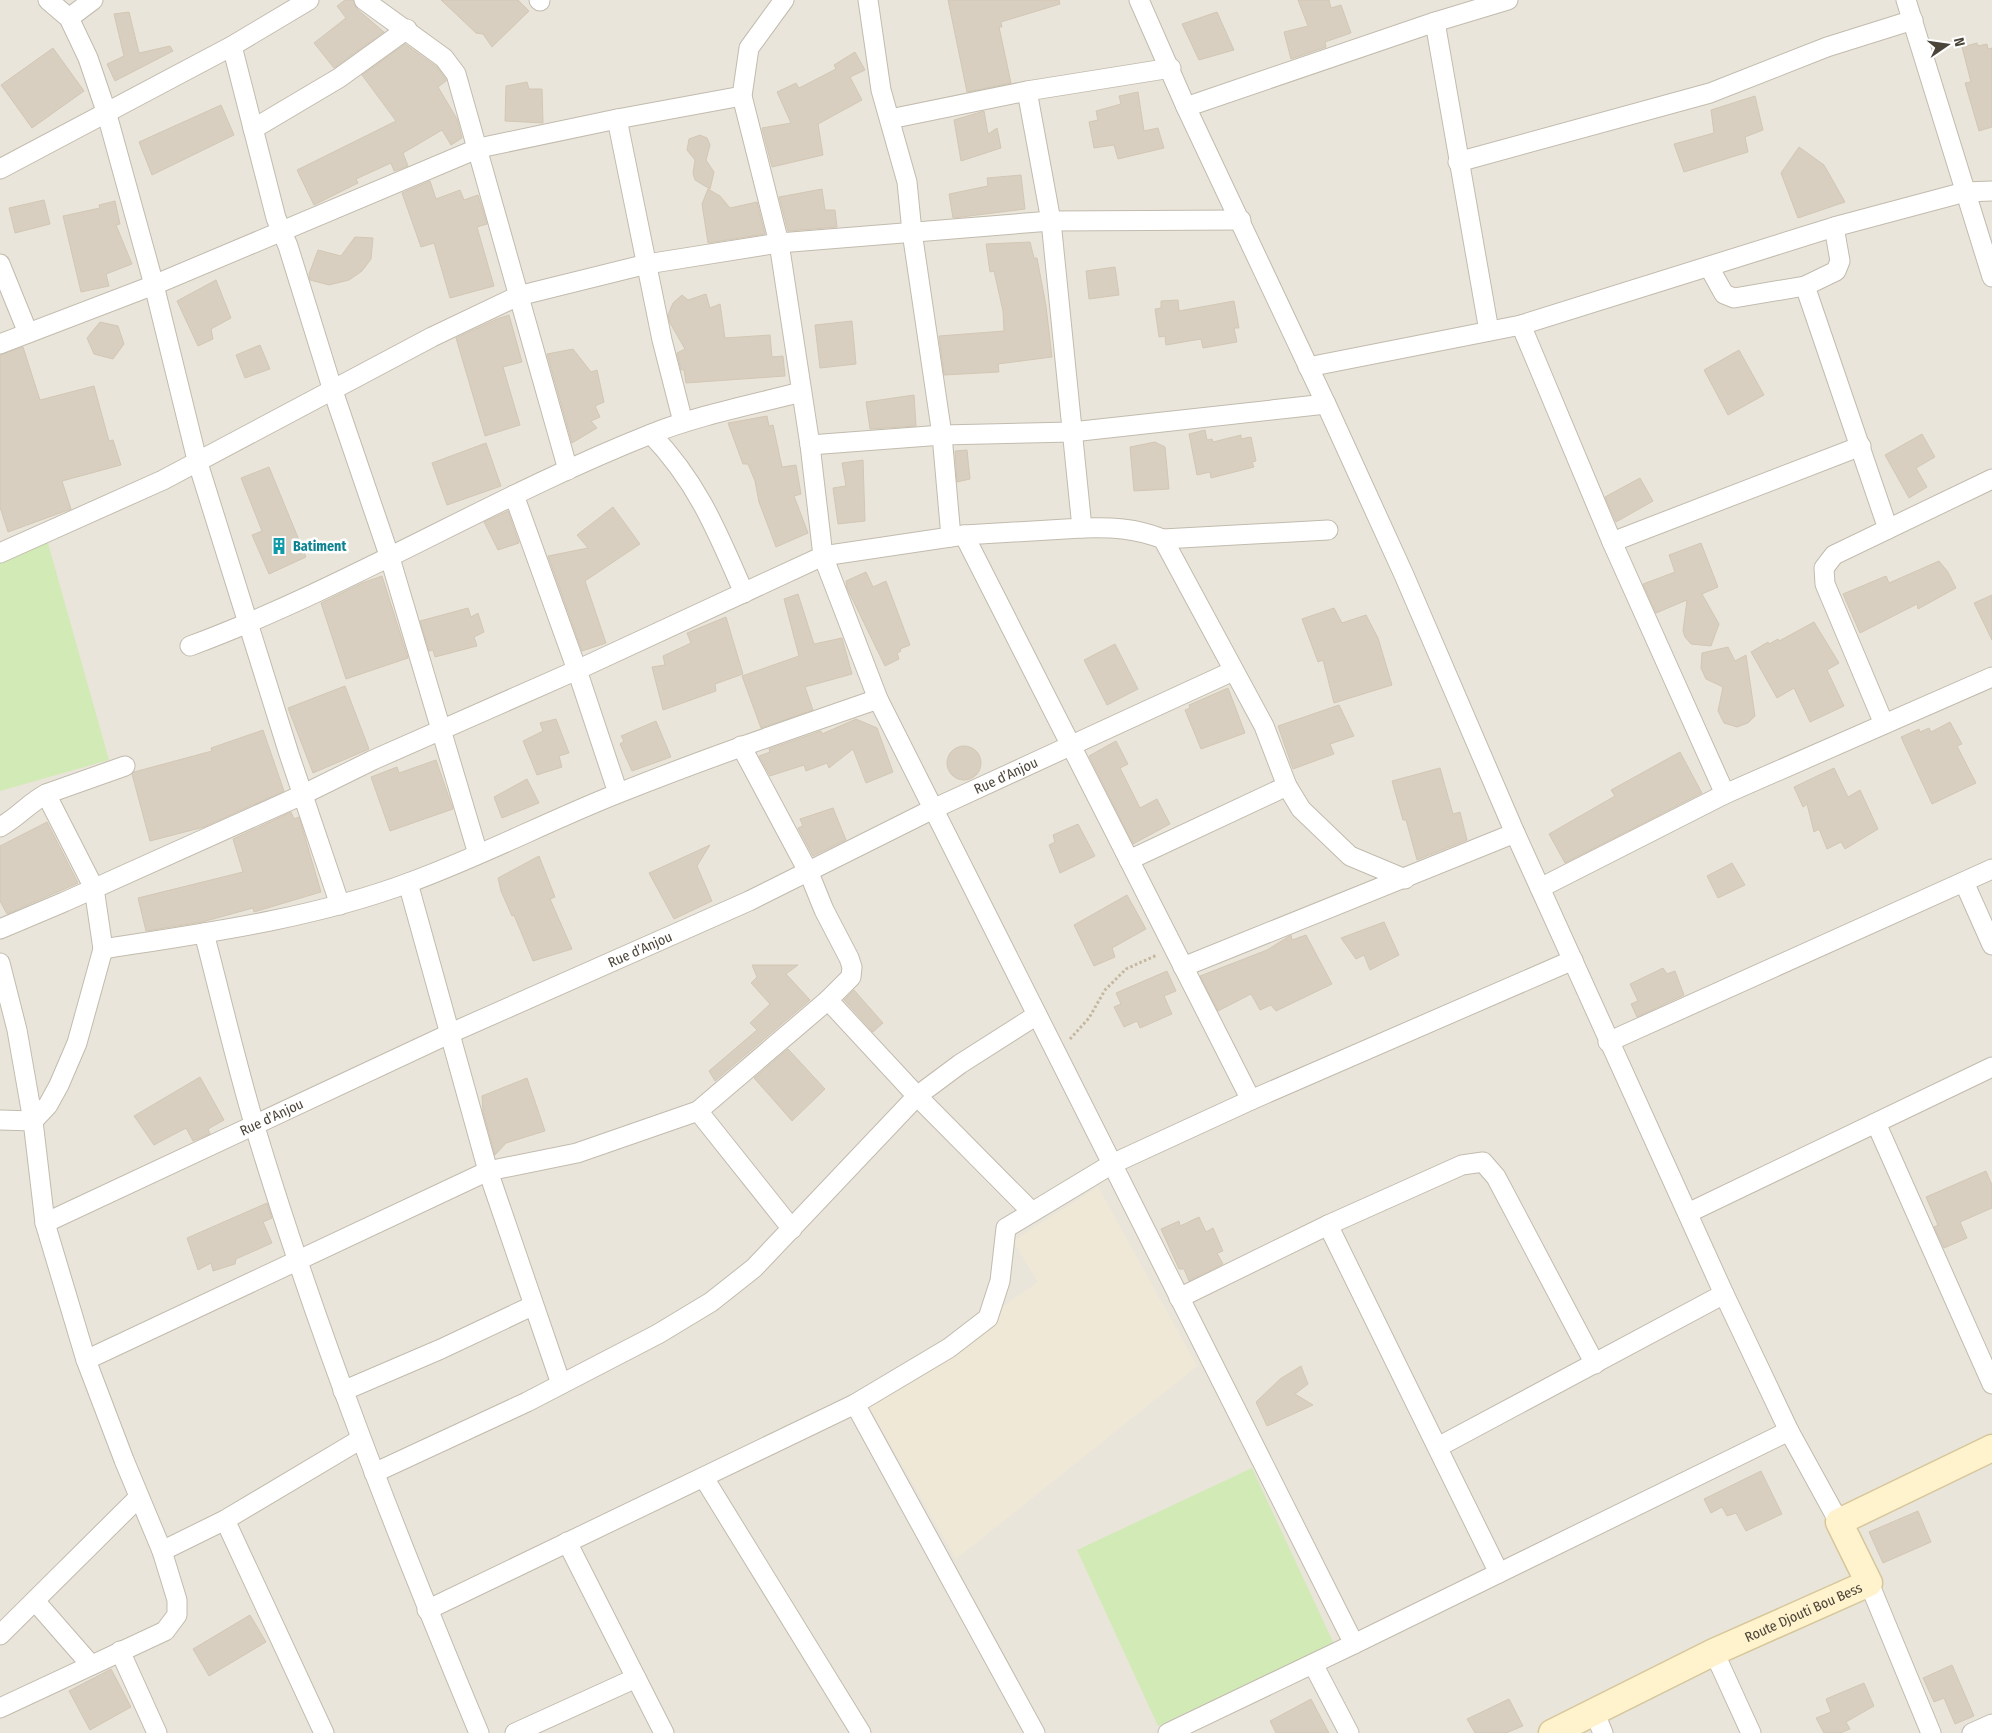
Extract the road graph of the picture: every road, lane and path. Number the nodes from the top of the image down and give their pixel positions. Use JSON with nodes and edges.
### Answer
{"nodes":[{"id":1,"x":48,"y":0,"type":"edge"},
{"id":2,"x":93,"y":0,"type":"edge"},
{"id":3,"x":309,"y":0,"type":"edge"},
{"id":4,"x":364,"y":0,"type":"edge"},
{"id":5,"x":784,"y":0,"type":"edge"},
{"id":6,"x":868,"y":0,"type":"edge"},
{"id":7,"x":1139,"y":0,"type":"edge"},
{"id":8,"x":1508,"y":0,"type":"edge"},
{"id":9,"x":1906,"y":0,"type":"edge"},
{"id":10,"x":69,"y":18,"type":"junction"},
{"id":11,"x":1913,"y":20,"type":"junction"},
{"id":12,"x":1435,"y":22,"type":"junction"},
{"id":13,"x":407,"y":29,"type":"junction"},
{"id":14,"x":232,"y":46,"type":"junction"},
{"id":15,"x":1171,"y":68,"type":"junction"},
{"id":16,"x":1027,"y":91,"type":"junction"},
{"id":17,"x":742,"y":96,"type":"junction"},
{"id":18,"x":1186,"y":108,"type":"junction"},
{"id":19,"x":106,"y":111,"type":"junction"},
{"id":20,"x":617,"y":119,"type":"junction"},
{"id":21,"x":890,"y":119,"type":"junction"},
{"id":22,"x":252,"y":129,"type":"junction"},
{"id":23,"x":479,"y":148,"type":"junction"},
{"id":24,"x":1458,"y":162,"type":"junction"},
{"id":25,"x":0,"y":169,"type":"edge"},
{"id":26,"x":1992,"y":191,"type":"edge"},
{"id":27,"x":1965,"y":192,"type":"junction"},
{"id":28,"x":1240,"y":220,"type":"junction"},
{"id":29,"x":1050,"y":221,"type":"junction"},
{"id":30,"x":1834,"y":227,"type":"junction"},
{"id":31,"x":281,"y":231,"type":"junction"},
{"id":32,"x":912,"y":232,"type":"junction"},
{"id":33,"x":779,"y":243,"type":"junction"},
{"id":34,"x":0,"y":264,"type":"edge"},
{"id":35,"x":647,"y":264,"type":"junction"},
{"id":36,"x":1709,"y":267,"type":"junction"},
{"id":37,"x":1992,"y":277,"type":"edge"},
{"id":38,"x":154,"y":285,"type":"junction"},
{"id":39,"x":1804,"y":286,"type":"junction"},
{"id":40,"x":518,"y":296,"type":"junction"},
{"id":41,"x":1521,"y":325,"type":"junction"},
{"id":42,"x":1489,"y":331,"type":"junction"},
{"id":43,"x":28,"y":333,"type":"junction"},
{"id":44,"x":0,"y":344,"type":"edge"},
{"id":45,"x":1308,"y":367,"type":"junction"},
{"id":46,"x":333,"y":390,"type":"junction"},
{"id":47,"x":801,"y":392,"type":"junction"},
{"id":48,"x":1326,"y":404,"type":"junction"},
{"id":49,"x":683,"y":422,"type":"junction"},
{"id":50,"x":1072,"y":432,"type":"junction"},
{"id":51,"x":651,"y":434,"type":"junction"},
{"id":52,"x":942,"y":435,"type":"junction"},
{"id":53,"x":810,"y":445,"type":"junction"},
{"id":54,"x":1861,"y":446,"type":"junction"},
{"id":55,"x":197,"y":460,"type":"junction"},
{"id":56,"x":568,"y":470,"type":"junction"},
{"id":57,"x":1992,"y":479,"type":"edge"},
{"id":58,"x":514,"y":495,"type":"junction"},
{"id":59,"x":1082,"y":528,"type":"junction"},
{"id":60,"x":1888,"y":529,"type":"junction"},
{"id":61,"x":1328,"y":530,"type":"dead end"},
{"id":62,"x":957,"y":536,"type":"junction"},
{"id":63,"x":1163,"y":539,"type":"junction"},
{"id":64,"x":1612,"y":542,"type":"junction"},
{"id":65,"x":2,"y":546,"type":"edge"},
{"id":66,"x":824,"y":556,"type":"junction"},
{"id":67,"x":390,"y":558,"type":"junction"},
{"id":68,"x":744,"y":593,"type":"junction"},
{"id":69,"x":249,"y":624,"type":"junction"},
{"id":70,"x":190,"y":646,"type":"dead end"},
{"id":71,"x":577,"y":670,"type":"junction"},
{"id":72,"x":1233,"y":670,"type":"junction"},
{"id":73,"x":1992,"y":677,"type":"edge"},
{"id":74,"x":878,"y":699,"type":"junction"},
{"id":75,"x":1884,"y":724,"type":"junction"},
{"id":76,"x":441,"y":729,"type":"junction"},
{"id":77,"x":741,"y":746,"type":"junction"},
{"id":78,"x":1071,"y":746,"type":"junction"},
{"id":79,"x":126,"y":766,"type":"dead end"},
{"id":80,"x":1286,"y":786,"type":"junction"},
{"id":81,"x":618,"y":793,"type":"junction"},
{"id":82,"x":46,"y":794,"type":"junction"},
{"id":83,"x":1725,"y":794,"type":"junction"},
{"id":84,"x":302,"y":795,"type":"junction"},
{"id":85,"x":933,"y":809,"type":"junction"},
{"id":86,"x":0,"y":827,"type":"edge"},
{"id":87,"x":1514,"y":833,"type":"junction"},
{"id":88,"x":478,"y":854,"type":"junction"},
{"id":89,"x":1129,"y":860,"type":"junction"},
{"id":90,"x":1992,"y":869,"type":"edge"},
{"id":91,"x":809,"y":873,"type":"junction"},
{"id":92,"x":1405,"y":878,"type":"junction"},
{"id":93,"x":1964,"y":882,"type":"junction"},
{"id":94,"x":408,"y":884,"type":"junction"},
{"id":95,"x":94,"y":888,"type":"junction"},
{"id":96,"x":1540,"y":888,"type":"junction"},
{"id":97,"x":340,"y":905,"type":"junction"},
{"id":98,"x":0,"y":929,"type":"edge"},
{"id":99,"x":204,"y":933,"type":"junction"},
{"id":100,"x":1992,"y":945,"type":"edge"},
{"id":101,"x":1173,"y":947,"type":"junction"},
{"id":102,"x":103,"y":950,"type":"junction"},
{"id":103,"x":1573,"y":960,"type":"junction"},
{"id":104,"x":0,"y":963,"type":"edge"},
{"id":105,"x":1183,"y":967,"type":"junction"},
{"id":106,"x":3,"y":984,"type":"edge"},
{"id":107,"x":828,"y":1000,"type":"junction"},
{"id":108,"x":1037,"y":1015,"type":"junction"},
{"id":109,"x":451,"y":1033,"type":"junction"},
{"id":110,"x":1608,"y":1042,"type":"junction"},
{"id":111,"x":1056,"y":1054,"type":"junction"},
{"id":112,"x":1992,"y":1068,"type":"edge"},
{"id":113,"x":917,"y":1096,"type":"junction"},
{"id":114,"x":1251,"y":1100,"type":"junction"},
{"id":115,"x":698,"y":1111,"type":"junction"},
{"id":116,"x":0,"y":1120,"type":"edge"},
{"id":117,"x":33,"y":1121,"type":"junction"},
{"id":118,"x":1876,"y":1123,"type":"junction"},
{"id":119,"x":255,"y":1126,"type":"junction"},
{"id":120,"x":1112,"y":1164,"type":"junction"},
{"id":121,"x":488,"y":1171,"type":"junction"},
{"id":122,"x":1031,"y":1211,"type":"junction"},
{"id":123,"x":1688,"y":1213,"type":"junction"},
{"id":124,"x":45,"y":1223,"type":"junction"},
{"id":125,"x":1328,"y":1225,"type":"junction"},
{"id":126,"x":792,"y":1229,"type":"junction"},
{"id":127,"x":299,"y":1261,"type":"junction"},
{"id":128,"x":1724,"y":1294,"type":"junction"},
{"id":129,"x":1179,"y":1298,"type":"junction"},
{"id":130,"x":532,"y":1306,"type":"junction"},
{"id":131,"x":86,"y":1360,"type":"junction"},
{"id":132,"x":1595,"y":1364,"type":"junction"},
{"id":133,"x":561,"y":1384,"type":"junction"},
{"id":134,"x":1992,"y":1384,"type":"edge"},
{"id":135,"x":343,"y":1391,"type":"junction"},
{"id":136,"x":855,"y":1404,"type":"junction"},
{"id":137,"x":1789,"y":1432,"type":"junction"},
{"id":138,"x":361,"y":1439,"type":"junction"},
{"id":139,"x":1438,"y":1447,"type":"junction"},
{"id":140,"x":1992,"y":1448,"type":"edge"},
{"id":141,"x":374,"y":1473,"type":"junction"},
{"id":142,"x":704,"y":1478,"type":"junction"},
{"id":143,"x":139,"y":1496,"type":"junction"},
{"id":144,"x":225,"y":1520,"type":"junction"},
{"id":145,"x":1839,"y":1522,"type":"junction"},
{"id":146,"x":567,"y":1542,"type":"junction"},
{"id":147,"x":162,"y":1551,"type":"junction"},
{"id":148,"x":1499,"y":1572,"type":"junction"},
{"id":149,"x":1869,"y":1583,"type":"junction"},
{"id":150,"x":35,"y":1600,"type":"junction"},
{"id":151,"x":428,"y":1610,"type":"junction"},
{"id":152,"x":0,"y":1635,"type":"edge"},
{"id":153,"x":1354,"y":1644,"type":"junction"},
{"id":154,"x":120,"y":1651,"type":"junction"},
{"id":155,"x":1714,"y":1652,"type":"junction"},
{"id":156,"x":1313,"y":1664,"type":"junction"},
{"id":157,"x":90,"y":1666,"type":"junction"},
{"id":158,"x":636,"y":1678,"type":"junction"},
{"id":159,"x":0,"y":1708,"type":"edge"},
{"id":160,"x":1599,"y":1722,"type":"edge"},
{"id":161,"x":1992,"y":1724,"type":"edge"},
{"id":162,"x":157,"y":1733,"type":"edge"},
{"id":163,"x":324,"y":1733,"type":"edge"},
{"id":164,"x":479,"y":1733,"type":"edge"},
{"id":165,"x":515,"y":1733,"type":"edge"},
{"id":166,"x":664,"y":1733,"type":"edge"},
{"id":167,"x":862,"y":1733,"type":"edge"},
{"id":168,"x":1035,"y":1733,"type":"edge"},
{"id":169,"x":1168,"y":1733,"type":"edge"},
{"id":170,"x":1349,"y":1733,"type":"edge"},
{"id":171,"x":1552,"y":1733,"type":"edge"},
{"id":172,"x":1751,"y":1733,"type":"edge"},
{"id":173,"x":1931,"y":1733,"type":"edge"},
{"id":174,"x":1972,"y":1733,"type":"edge"}],
"edges":[{"from":1,"to":10,"type":"street"},
{"from":2,"to":10,"type":"street"},
{"from":3,"to":14,"type":"street"},
{"from":4,"to":13,"type":"street"},
{"from":5,"to":17,"type":"street"},
{"from":6,"to":21,"type":"street"},
{"from":7,"to":15,"type":"street"},
{"from":8,"to":12,"type":"street"},
{"from":9,"to":11,"type":"street"},
{"from":10,"to":19,"type":"street"},
{"from":11,"to":24,"type":"street"},
{"from":11,"to":27,"type":"street"},
{"from":12,"to":18,"type":"street"},
{"from":12,"to":24,"type":"street"},
{"from":13,"to":22,"type":"street"},
{"from":13,"to":23,"type":"street"},
{"from":14,"to":19,"type":"street"},
{"from":14,"to":22,"type":"street"},
{"from":15,"to":16,"type":"street"},
{"from":15,"to":18,"type":"street"},
{"from":16,"to":21,"type":"street"},
{"from":16,"to":29,"type":"street"},
{"from":17,"to":20,"type":"street"},
{"from":17,"to":33,"type":"street"},
{"from":18,"to":28,"type":"street"},
{"from":19,"to":25,"type":"street"},
{"from":19,"to":38,"type":"street"},
{"from":20,"to":23,"type":"street"},
{"from":20,"to":35,"type":"street"},
{"from":21,"to":32,"type":"street"},
{"from":22,"to":31,"type":"street"},
{"from":23,"to":31,"type":"street"},
{"from":23,"to":40,"type":"street"},
{"from":24,"to":42,"type":"street"},
{"from":26,"to":27,"type":"street"},
{"from":27,"to":30,"type":"street"},
{"from":27,"to":37,"type":"street"},
{"from":28,"to":29,"type":"street"},
{"from":28,"to":45,"type":"street"},
{"from":29,"to":32,"type":"street"},
{"from":29,"to":50,"type":"street"},
{"from":30,"to":36,"type":"street"},
{"from":30,"to":39,"type":"street"},
{"from":31,"to":38,"type":"street"},
{"from":31,"to":46,"type":"street"},
{"from":32,"to":33,"type":"street"},
{"from":32,"to":52,"type":"street"},
{"from":33,"to":35,"type":"street"},
{"from":33,"to":47,"type":"street"},
{"from":34,"to":43,"type":"street"},
{"from":35,"to":40,"type":"street"},
{"from":35,"to":49,"type":"street"},
{"from":36,"to":39,"type":"street"},
{"from":36,"to":41,"type":"street"},
{"from":38,"to":43,"type":"street"},
{"from":38,"to":55,"type":"street"},
{"from":39,"to":54,"type":"street"},
{"from":40,"to":46,"type":"street"},
{"from":40,"to":56,"type":"street"},
{"from":41,"to":42,"type":"street"},
{"from":41,"to":64,"type":"street"},
{"from":42,"to":45,"type":"street"},
{"from":43,"to":44,"type":"street"},
{"from":45,"to":48,"type":"street"},
{"from":46,"to":55,"type":"street"},
{"from":46,"to":67,"type":"street"},
{"from":47,"to":49,"type":"street"},
{"from":47,"to":53,"type":"street"},
{"from":48,"to":50,"type":"street"},
{"from":48,"to":87,"type":"street"},
{"from":49,"to":51,"type":"street"},
{"from":50,"to":52,"type":"street"},
{"from":50,"to":59,"type":"street"},
{"from":51,"to":56,"type":"street"},
{"from":51,"to":68,"type":"street"},
{"from":52,"to":53,"type":"street"},
{"from":52,"to":62,"type":"street"},
{"from":53,"to":66,"type":"street"},
{"from":54,"to":60,"type":"street"},
{"from":54,"to":64,"type":"street"},
{"from":55,"to":65,"type":"street"},
{"from":55,"to":69,"type":"street"},
{"from":56,"to":58,"type":"street"},
{"from":57,"to":60,"type":"street"},
{"from":58,"to":67,"type":"street"},
{"from":58,"to":71,"type":"street"},
{"from":59,"to":62,"type":"street"},
{"from":59,"to":63,"type":"street"},
{"from":60,"to":75,"type":"street"},
{"from":61,"to":63,"type":"street"},
{"from":62,"to":66,"type":"street"},
{"from":62,"to":78,"type":"street"},
{"from":63,"to":72,"type":"street"},
{"from":64,"to":83,"type":"street"},
{"from":66,"to":68,"type":"street"},
{"from":66,"to":74,"type":"street"},
{"from":67,"to":69,"type":"street"},
{"from":67,"to":76,"type":"street"},
{"from":68,"to":71,"type":"street"},
{"from":69,"to":70,"type":"street"},
{"from":69,"to":84,"type":"street"},
{"from":71,"to":76,"type":"street"},
{"from":71,"to":81,"type":"street"},
{"from":72,"to":78,"type":"street","name":"Rue d’Anjou"},
{"from":72,"to":80,"type":"street"},
{"from":73,"to":75,"type":"street"},
{"from":74,"to":77,"type":"street"},
{"from":74,"to":85,"type":"street"},
{"from":75,"to":83,"type":"street"},
{"from":76,"to":84,"type":"street"},
{"from":76,"to":88,"type":"street"},
{"from":77,"to":81,"type":"street"},
{"from":77,"to":91,"type":"street"},
{"from":78,"to":85,"type":"street","name":"Rue d’Anjou"},
{"from":78,"to":89,"type":"street"},
{"from":79,"to":82,"type":"street"},
{"from":80,"to":89,"type":"street"},
{"from":80,"to":92,"type":"street"},
{"from":81,"to":88,"type":"street"},
{"from":82,"to":86,"type":"street"},
{"from":82,"to":95,"type":"street"},
{"from":83,"to":96,"type":"street"},
{"from":84,"to":95,"type":"street"},
{"from":84,"to":97,"type":"street"},
{"from":85,"to":91,"type":"street","name":"Rue d’Anjou"},
{"from":85,"to":108,"type":"street"},
{"from":87,"to":92,"type":"street"},
{"from":87,"to":96,"type":"street"},
{"from":88,"to":94,"type":"street"},
{"from":89,"to":101,"type":"street"},
{"from":90,"to":93,"type":"street"},
{"from":91,"to":107,"type":"street"},
{"from":91,"to":109,"type":"street","name":"Rue d’Anjou"},
{"from":92,"to":105,"type":"street"},
{"from":93,"to":100,"type":"street"},
{"from":93,"to":110,"type":"street"},
{"from":94,"to":97,"type":"street"},
{"from":94,"to":109,"type":"street"},
{"from":95,"to":98,"type":"street"},
{"from":95,"to":102,"type":"street"},
{"from":96,"to":103,"type":"street"},
{"from":97,"to":99,"type":"street"},
{"from":99,"to":102,"type":"street"},
{"from":99,"to":119,"type":"street"},
{"from":101,"to":105,"type":"street"},
{"from":101,"to":111,"type":"path"},
{"from":102,"to":117,"type":"street"},
{"from":103,"to":110,"type":"street"},
{"from":103,"to":114,"type":"street"},
{"from":104,"to":106,"type":"street"},
{"from":105,"to":114,"type":"street"},
{"from":106,"to":117,"type":"street"},
{"from":107,"to":113,"type":"street"},
{"from":107,"to":115,"type":"street"},
{"from":108,"to":111,"type":"street"},
{"from":108,"to":113,"type":"street"},
{"from":109,"to":119,"type":"street","name":"Rue d’Anjou"},
{"from":109,"to":121,"type":"street"},
{"from":110,"to":123,"type":"street"},
{"from":111,"to":120,"type":"street"},
{"from":112,"to":118,"type":"street"},
{"from":113,"to":122,"type":"street"},
{"from":113,"to":126,"type":"street"},
{"from":114,"to":120,"type":"street"},
{"from":115,"to":121,"type":"street"},
{"from":115,"to":126,"type":"street"},
{"from":116,"to":117,"type":"street"},
{"from":117,"to":124,"type":"street"},
{"from":118,"to":123,"type":"street"},
{"from":118,"to":134,"type":"street"},
{"from":119,"to":124,"type":"street","name":"Rue d’Anjou"},
{"from":119,"to":127,"type":"street"},
{"from":120,"to":122,"type":"street"},
{"from":120,"to":129,"type":"street"},
{"from":121,"to":127,"type":"street"},
{"from":121,"to":130,"type":"street"},
{"from":122,"to":136,"type":"street"},
{"from":123,"to":128,"type":"street"},
{"from":124,"to":131,"type":"street"},
{"from":125,"to":129,"type":"street"},
{"from":125,"to":132,"type":"street"},
{"from":125,"to":139,"type":"street"},
{"from":126,"to":133,"type":"street"},
{"from":127,"to":131,"type":"street"},
{"from":127,"to":135,"type":"street"},
{"from":128,"to":132,"type":"street"},
{"from":128,"to":137,"type":"street"},
{"from":129,"to":153,"type":"street"},
{"from":130,"to":133,"type":"street"},
{"from":130,"to":135,"type":"street"},
{"from":131,"to":143,"type":"street"},
{"from":132,"to":139,"type":"street"},
{"from":133,"to":141,"type":"street"},
{"from":135,"to":138,"type":"street"},
{"from":136,"to":142,"type":"street"},
{"from":136,"to":168,"type":"street"},
{"from":137,"to":145,"type":"street"},
{"from":137,"to":148,"type":"street"},
{"from":138,"to":141,"type":"street"},
{"from":138,"to":144,"type":"street"},
{"from":139,"to":148,"type":"street"},
{"from":140,"to":145,"type":"main road"},
{"from":141,"to":151,"type":"street"},
{"from":142,"to":146,"type":"street"},
{"from":142,"to":167,"type":"street"},
{"from":143,"to":147,"type":"street"},
{"from":143,"to":150,"type":"street"},
{"from":144,"to":147,"type":"street"},
{"from":144,"to":163,"type":"street"},
{"from":145,"to":149,"type":"main road","name":"Route Djouti Bou Bess"},
{"from":146,"to":151,"type":"street"},
{"from":146,"to":158,"type":"street"},
{"from":147,"to":154,"type":"street"},
{"from":148,"to":153,"type":"street"},
{"from":149,"to":155,"type":"main road","name":"Route Djouti Bou Bess"},
{"from":149,"to":173,"type":"street"},
{"from":150,"to":152,"type":"street"},
{"from":150,"to":157,"type":"street"},
{"from":151,"to":164,"type":"street"},
{"from":153,"to":156,"type":"street"},
{"from":154,"to":157,"type":"street"},
{"from":154,"to":162,"type":"street"},
{"from":155,"to":160,"type":"main road","name":"Route Djouti Bou Bess"},
{"from":155,"to":172,"type":"street"},
{"from":156,"to":169,"type":"street"},
{"from":156,"to":170,"type":"street"},
{"from":157,"to":159,"type":"street"},
{"from":158,"to":165,"type":"street"},
{"from":158,"to":166,"type":"street"},
{"from":160,"to":171,"type":"main road","name":"Route Djouti Bou Bess"},
{"from":161,"to":174,"type":"street"}]}
